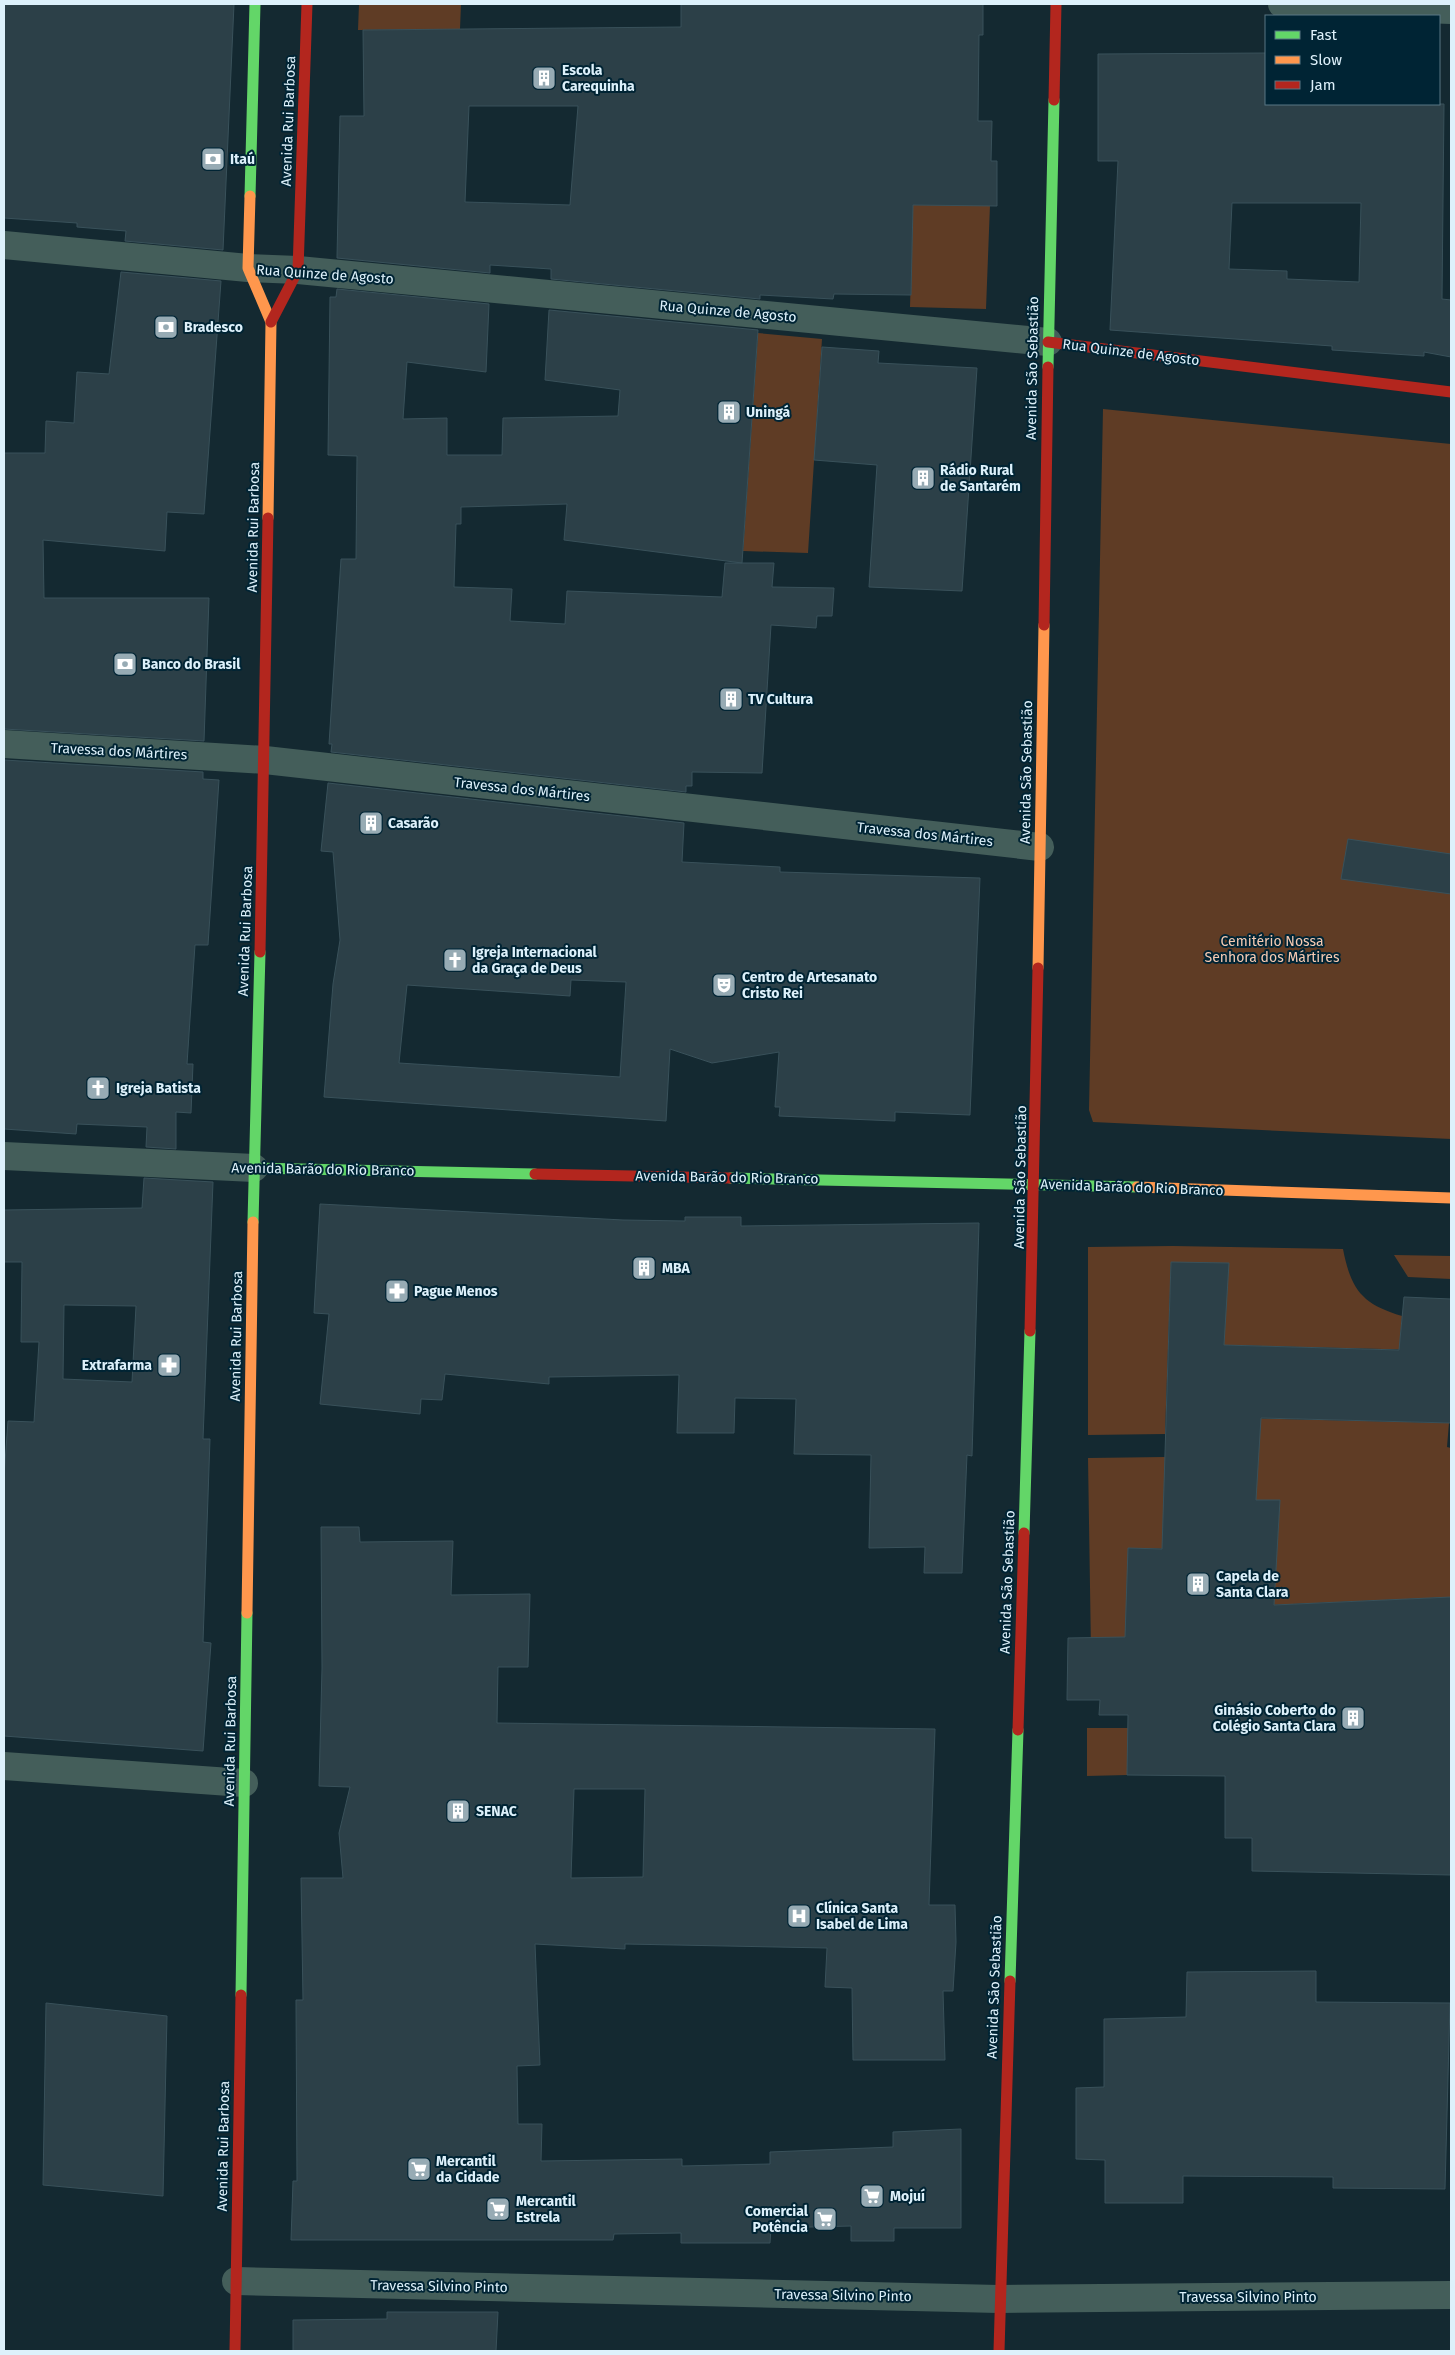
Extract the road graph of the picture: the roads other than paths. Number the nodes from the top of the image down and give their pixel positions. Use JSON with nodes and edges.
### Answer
{"nodes":[{"id":1,"x":255,"y":4,"type":"edge"},
{"id":2,"x":307,"y":4,"type":"edge"},
{"id":3,"x":1056,"y":4,"type":"edge"},
{"id":4,"x":1282,"y":4,"type":"edge"},
{"id":5,"x":1451,"y":10,"type":"edge"},
{"id":6,"x":4,"y":245,"type":"edge"},
{"id":7,"x":248,"y":268,"type":"junction"},
{"id":8,"x":298,"y":270,"type":"junction"},
{"id":9,"x":271,"y":322,"type":"junction"},
{"id":10,"x":1048,"y":342,"type":"junction"},
{"id":11,"x":1451,"y":392,"type":"edge"},
{"id":12,"x":4,"y":744,"type":"edge"},
{"id":13,"x":265,"y":760,"type":"junction"},
{"id":14,"x":1040,"y":847,"type":"junction"},
{"id":15,"x":4,"y":1156,"type":"edge"},
{"id":16,"x":254,"y":1168,"type":"junction"},
{"id":17,"x":1035,"y":1184,"type":"junction"},
{"id":18,"x":1451,"y":1198,"type":"edge"},
{"id":19,"x":4,"y":1766,"type":"edge"},
{"id":20,"x":244,"y":1783,"type":"junction"},
{"id":21,"x":236,"y":2281,"type":"junction"},
{"id":22,"x":1451,"y":2295,"type":"edge"},
{"id":23,"x":999,"y":2299,"type":"junction"},
{"id":24,"x":235,"y":2351,"type":"edge"},
{"id":25,"x":999,"y":2351,"type":"edge"}],
"edges":[{"from":1,"to":7,"type":"main road","name":"Avenida Rui Barbosa"},
{"from":2,"to":8,"type":"main road","name":"Avenida Rui Barbosa"},
{"from":3,"to":10,"type":"main road","name":"Avenida São Sebastião"},
{"from":4,"to":5,"type":"street"},
{"from":6,"to":7,"type":"street","name":"Rua Quinze de Agosto"},
{"from":7,"to":8,"type":"street","name":"Rua Quinze de Agosto"},
{"from":7,"to":9,"type":"main road","name":"Avenida Rui Barbosa"},
{"from":8,"to":9,"type":"main road","name":"Avenida Rui Barbosa"},
{"from":8,"to":10,"type":"street","name":"Rua Quinze de Agosto"},
{"from":9,"to":13,"type":"main road","name":"Avenida Rui Barbosa"},
{"from":10,"to":11,"type":"main road","name":"Rua Quinze de Agosto"},
{"from":10,"to":14,"type":"main road","name":"Avenida São Sebastião"},
{"from":12,"to":13,"type":"street","name":"Travessa dos Mártires"},
{"from":13,"to":14,"type":"street","name":"Travessa dos Mártires"},
{"from":13,"to":16,"type":"main road","name":"Avenida Rui Barbosa"},
{"from":14,"to":17,"type":"main road","name":"Avenida São Sebastião"},
{"from":15,"to":16,"type":"street","name":"Avenida Barão do Rio Branco"},
{"from":16,"to":17,"type":"main road","name":"Avenida Barão do Rio Branco"},
{"from":16,"to":20,"type":"main road","name":"Avenida Rui Barbosa"},
{"from":17,"to":18,"type":"main road","name":"Avenida Barão do Rio Branco"},
{"from":17,"to":23,"type":"main road","name":"Avenida São Sebastião"},
{"from":19,"to":20,"type":"street"},
{"from":20,"to":21,"type":"main road","name":"Avenida Rui Barbosa"},
{"from":21,"to":23,"type":"street","name":"Travessa Silvino Pinto"},
{"from":21,"to":24,"type":"main road","name":"Avenida Rui Barbosa"},
{"from":22,"to":23,"type":"street","name":"Travessa Silvino Pinto"},
{"from":23,"to":25,"type":"main road","name":"Avenida São Sebastião"}]}
